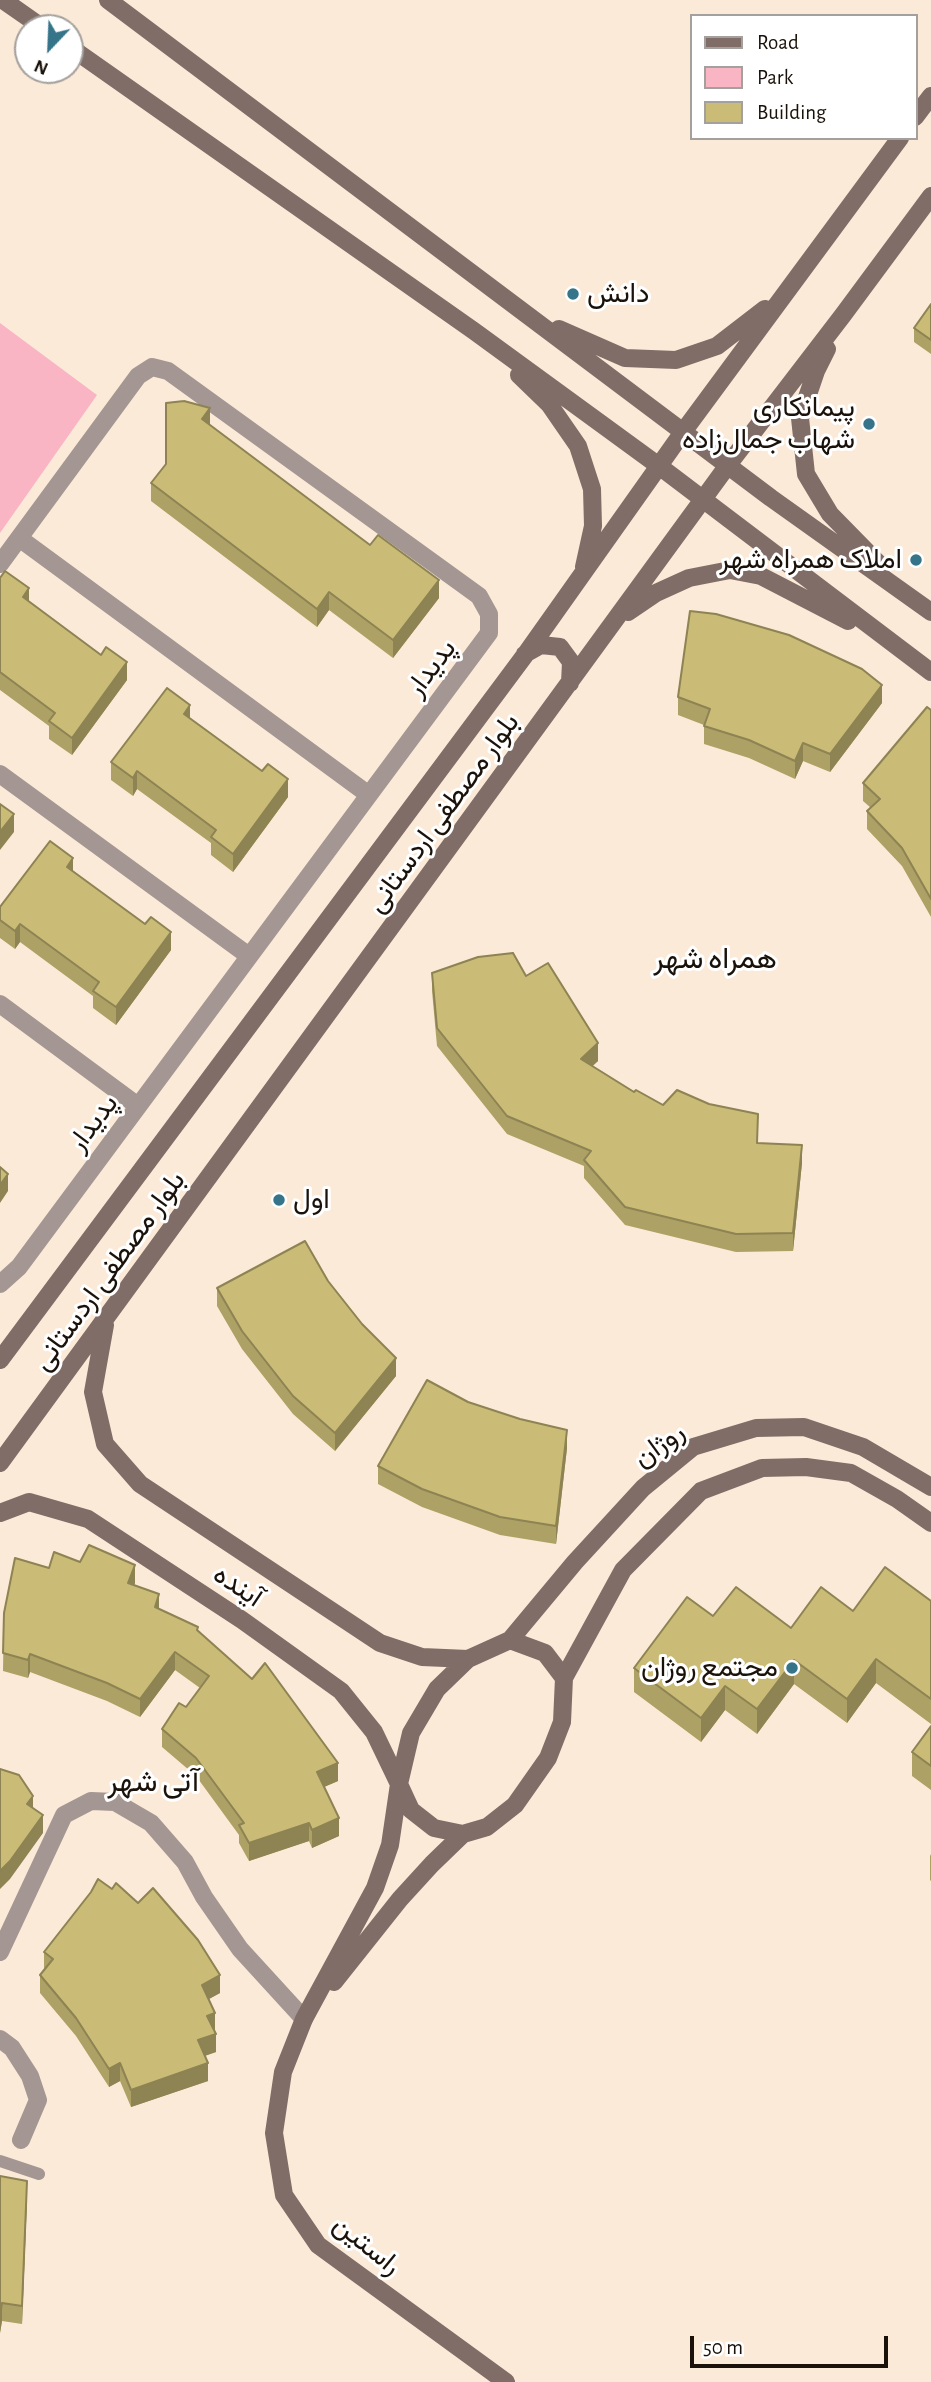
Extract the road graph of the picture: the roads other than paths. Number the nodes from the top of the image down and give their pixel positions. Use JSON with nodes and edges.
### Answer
{"nodes":[{"id":1,"x":3,"y":0,"type":"edge"},
{"id":2,"x":108,"y":0,"type":"edge"},
{"id":3,"x":23,"y":14,"type":"edge"},
{"id":4,"x":84,"y":57,"type":"edge"},
{"id":5,"x":931,"y":96,"type":"edge"},
{"id":6,"x":917,"y":114,"type":"edge"},
{"id":7,"x":899,"y":140,"type":"edge"},
{"id":8,"x":931,"y":196,"type":"edge"},
{"id":9,"x":789,"y":288,"type":"junction"},
{"id":10,"x":843,"y":315,"type":"junction"},
{"id":11,"x":535,"y":318,"type":"junction"},
{"id":12,"x":474,"y":331,"type":"junction"},
{"id":13,"x":683,"y":432,"type":"junction"},
{"id":14,"x":728,"y":465,"type":"junction"},
{"id":15,"x":659,"y":466,"type":"junction"},
{"id":16,"x":703,"y":500,"type":"junction"},
{"id":17,"x":19,"y":538,"type":"junction"},
{"id":18,"x":0,"y":564,"type":"edge"},
{"id":19,"x":582,"y":574,"type":"junction"},
{"id":20,"x":914,"y":600,"type":"junction"},
{"id":21,"x":931,"y":612,"type":"edge"},
{"id":22,"x":618,"y":618,"type":"junction"},
{"id":23,"x":891,"y":644,"type":"junction"},
{"id":24,"x":525,"y":654,"type":"junction"},
{"id":25,"x":931,"y":672,"type":"edge"},
{"id":26,"x":569,"y":683,"type":"junction"},
{"id":27,"x":0,"y":774,"type":"edge"},
{"id":28,"x":369,"y":795,"type":"junction"},
{"id":29,"x":249,"y":956,"type":"junction"},
{"id":30,"x":0,"y":1003,"type":"edge"},
{"id":31,"x":138,"y":1106,"type":"junction"},
{"id":32,"x":0,"y":1284,"type":"edge"},
{"id":33,"x":106,"y":1320,"type":"junction"},
{"id":34,"x":2,"y":1355,"type":"edge"},
{"id":35,"x":0,"y":1463,"type":"edge"},
{"id":36,"x":931,"y":1487,"type":"edge"},
{"id":37,"x":0,"y":1513,"type":"edge"},
{"id":38,"x":931,"y":1523,"type":"edge"},
{"id":39,"x":510,"y":1640,"type":"junction"},
{"id":40,"x":468,"y":1659,"type":"junction"},
{"id":41,"x":564,"y":1678,"type":"junction"},
{"id":42,"x":399,"y":1784,"type":"junction"},
{"id":43,"x":463,"y":1833,"type":"junction"},
{"id":44,"x":0,"y":1952,"type":"edge"},
{"id":45,"x":304,"y":2019,"type":"junction"},
{"id":46,"x":0,"y":2039,"type":"edge"},
{"id":47,"x":21,"y":2140,"type":"dead end"},
{"id":48,"x":0,"y":2161,"type":"edge"},
{"id":49,"x":39,"y":2174,"type":"dead end"},
{"id":50,"x":506,"y":2382,"type":"edge"}],
"edges":[{"from":1,"to":3,"type":"street"},
{"from":2,"to":11,"type":"street"},
{"from":4,"to":12,"type":"street"},
{"from":5,"to":6,"type":"street"},
{"from":7,"to":9,"type":"street","name":"بلوار مصطفی اردستانی"},
{"from":8,"to":10,"type":"street","name":"بلوار مصطفی اردستانی"},
{"from":9,"to":11,"type":"street"},
{"from":9,"to":13,"type":"street","name":"بلوار مصطفی اردستانی"},
{"from":10,"to":14,"type":"street","name":"بلوار مصطفی اردستانی"},
{"from":10,"to":20,"type":"street"},
{"from":11,"to":13,"type":"street"},
{"from":12,"to":15,"type":"street"},
{"from":12,"to":19,"type":"street"},
{"from":13,"to":14,"type":"street"},
{"from":13,"to":15,"type":"street","name":"بلوار مصطفی اردستانی"},
{"from":14,"to":16,"type":"street","name":"بلوار مصطفی اردستانی"},
{"from":14,"to":20,"type":"street"},
{"from":15,"to":16,"type":"street"},
{"from":15,"to":19,"type":"street","name":"بلوار مصطفی اردستانی"},
{"from":16,"to":22,"type":"street","name":"بلوار مصطفی اردستانی"},
{"from":16,"to":23,"type":"street"},
{"from":17,"to":18,"type":"street","name":"پدیدار"},
{"from":17,"to":28,"type":"street"},
{"from":17,"to":28,"type":"street","name":"پدیدار"},
{"from":19,"to":24,"type":"street","name":"بلوار مصطفی اردستانی"},
{"from":20,"to":21,"type":"street"},
{"from":22,"to":23,"type":"street"},
{"from":22,"to":26,"type":"street","name":"بلوار مصطفی اردستانی"},
{"from":23,"to":25,"type":"street"},
{"from":24,"to":26,"type":"street"},
{"from":24,"to":34,"type":"street","name":"بلوار مصطفی اردستانی"},
{"from":26,"to":33,"type":"street","name":"بلوار مصطفی اردستانی"},
{"from":27,"to":29,"type":"street"},
{"from":28,"to":29,"type":"street","name":"پدیدار"},
{"from":29,"to":31,"type":"street","name":"پدیدار"},
{"from":30,"to":31,"type":"street"},
{"from":31,"to":32,"type":"street","name":"پدیدار"},
{"from":33,"to":35,"type":"street","name":"بلوار مصطفی اردستانی"},
{"from":33,"to":40,"type":"street"},
{"from":36,"to":39,"type":"street","name":"روژان"},
{"from":37,"to":42,"type":"street","name":"آینده"},
{"from":38,"to":41,"type":"street"},
{"from":39,"to":40,"type":"street"},
{"from":39,"to":41,"type":"street"},
{"from":40,"to":42,"type":"street"},
{"from":41,"to":43,"type":"street"},
{"from":42,"to":43,"type":"street"},
{"from":42,"to":45,"type":"street"},
{"from":43,"to":45,"type":"street"},
{"from":44,"to":45,"type":"street"},
{"from":45,"to":50,"type":"street","name":"راستین"},
{"from":46,"to":47,"type":"street"},
{"from":48,"to":49,"type":"lane"}]}
